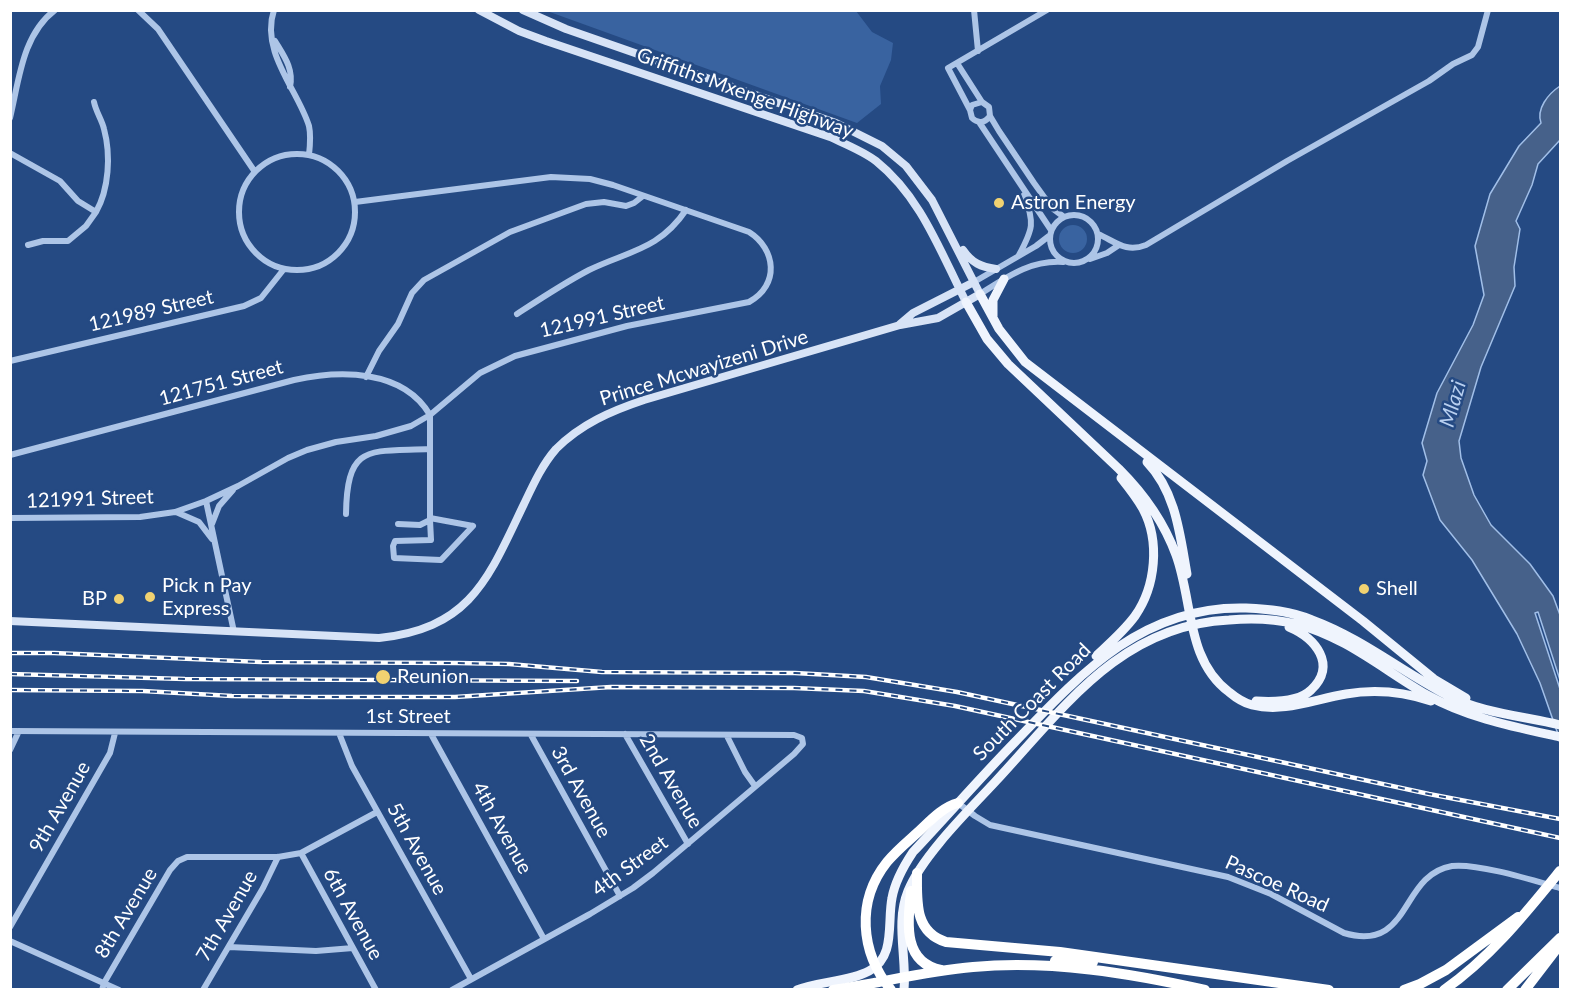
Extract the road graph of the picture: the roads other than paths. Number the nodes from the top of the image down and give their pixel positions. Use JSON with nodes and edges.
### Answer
{"nodes":[{"id":1,"x":55,"y":10,"type":"edge"},
{"id":2,"x":138,"y":10,"type":"edge"},
{"id":3,"x":274,"y":10,"type":"edge"},
{"id":4,"x":479,"y":10,"type":"edge"},
{"id":5,"x":523,"y":10,"type":"edge"},
{"id":6,"x":974,"y":10,"type":"edge"},
{"id":7,"x":1047,"y":10,"type":"edge"},
{"id":8,"x":1488,"y":10,"type":"edge"},
{"id":9,"x":978,"y":51,"type":"junction"},
{"id":10,"x":957,"y":63,"type":"junction"},
{"id":11,"x":94,"y":102,"type":"dead end"},
{"id":12,"x":982,"y":102,"type":"junction"},
{"id":13,"x":970,"y":110,"type":"junction"},
{"id":14,"x":990,"y":116,"type":"junction"},
{"id":15,"x":10,"y":118,"type":"edge"},
{"id":16,"x":980,"y":122,"type":"junction"},
{"id":17,"x":10,"y":153,"type":"edge"},
{"id":18,"x":309,"y":155,"type":"junction"},
{"id":19,"x":255,"y":172,"type":"junction"},
{"id":20,"x":1020,"y":184,"type":"junction"},
{"id":21,"x":643,"y":196,"type":"junction"},
{"id":22,"x":355,"y":202,"type":"junction"},
{"id":23,"x":686,"y":210,"type":"junction"},
{"id":24,"x":96,"y":212,"type":"junction"},
{"id":25,"x":1064,"y":217,"type":"junction"},
{"id":26,"x":947,"y":228,"type":"junction"},
{"id":27,"x":1050,"y":233,"type":"junction"},
{"id":28,"x":1098,"y":234,"type":"junction"},
{"id":29,"x":28,"y":245,"type":"dead end"},
{"id":30,"x":1119,"y":245,"type":"junction"},
{"id":31,"x":1019,"y":256,"type":"junction"},
{"id":32,"x":1087,"y":259,"type":"junction"},
{"id":33,"x":1066,"y":262,"type":"junction"},
{"id":34,"x":284,"y":269,"type":"junction"},
{"id":35,"x":996,"y":269,"type":"junction"},
{"id":36,"x":1004,"y":279,"type":"junction"},
{"id":37,"x":974,"y":282,"type":"junction"},
{"id":38,"x":960,"y":289,"type":"junction"},
{"id":39,"x":980,"y":294,"type":"junction"},
{"id":40,"x":966,"y":302,"type":"junction"},
{"id":41,"x":516,"y":314,"type":"dead end"},
{"id":42,"x":995,"y":322,"type":"junction"},
{"id":43,"x":900,"y":325,"type":"junction"},
{"id":44,"x":10,"y":361,"type":"edge"},
{"id":45,"x":366,"y":377,"type":"junction"},
{"id":46,"x":430,"y":415,"type":"junction"},
{"id":47,"x":1081,"y":435,"type":"junction"},
{"id":48,"x":1129,"y":442,"type":"junction"},
{"id":49,"x":430,"y":449,"type":"junction"},
{"id":50,"x":10,"y":455,"type":"edge"},
{"id":51,"x":238,"y":486,"type":"junction"},
{"id":52,"x":206,"y":501,"type":"junction"},
{"id":53,"x":175,"y":512,"type":"junction"},
{"id":54,"x":346,"y":514,"type":"dead end"},
{"id":55,"x":10,"y":518,"type":"edge"},
{"id":56,"x":430,"y":519,"type":"junction"},
{"id":57,"x":398,"y":524,"type":"dead end"},
{"id":58,"x":211,"y":527,"type":"junction"},
{"id":59,"x":214,"y":542,"type":"junction"},
{"id":60,"x":1186,"y":579,"type":"junction"},
{"id":61,"x":10,"y":621,"type":"edge"},
{"id":62,"x":1275,"y":621,"type":"junction"},
{"id":63,"x":234,"y":632,"type":"junction"},
{"id":64,"x":1199,"y":643,"type":"junction"},
{"id":65,"x":1043,"y":712,"type":"junction"},
{"id":66,"x":1471,"y":714,"type":"junction"},
{"id":67,"x":1517,"y":715,"type":"junction"},
{"id":68,"x":1560,"y":725,"type":"edge"},
{"id":69,"x":10,"y":731,"type":"edge"},
{"id":70,"x":19,"y":731,"type":"junction"},
{"id":71,"x":116,"y":733,"type":"junction"},
{"id":72,"x":339,"y":734,"type":"junction"},
{"id":73,"x":430,"y":734,"type":"junction"},
{"id":74,"x":625,"y":734,"type":"junction"},
{"id":75,"x":531,"y":735,"type":"junction"},
{"id":76,"x":726,"y":736,"type":"junction"},
{"id":77,"x":1560,"y":737,"type":"edge"},
{"id":78,"x":803,"y":739,"type":"joint"},
{"id":79,"x":10,"y":750,"type":"edge"},
{"id":80,"x":755,"y":786,"type":"junction"},
{"id":81,"x":958,"y":802,"type":"junction"},
{"id":82,"x":377,"y":812,"type":"junction"},
{"id":83,"x":968,"y":812,"type":"junction"},
{"id":84,"x":688,"y":844,"type":"junction"},
{"id":85,"x":301,"y":853,"type":"junction"},
{"id":86,"x":278,"y":857,"type":"junction"},
{"id":87,"x":1560,"y":871,"type":"edge"},
{"id":88,"x":915,"y":878,"type":"junction"},
{"id":89,"x":1560,"y":888,"type":"edge"},
{"id":90,"x":620,"y":896,"type":"junction"},
{"id":91,"x":1524,"y":916,"type":"junction"},
{"id":92,"x":10,"y":927,"type":"edge"},
{"id":93,"x":544,"y":939,"type":"junction"},
{"id":94,"x":10,"y":940,"type":"edge"},
{"id":95,"x":1560,"y":940,"type":"edge"},
{"id":96,"x":229,"y":947,"type":"junction"},
{"id":97,"x":352,"y":948,"type":"junction"},
{"id":98,"x":1136,"y":963,"type":"junction"},
{"id":99,"x":1001,"y":966,"type":"junction"},
{"id":100,"x":944,"y":971,"type":"junction"},
{"id":101,"x":904,"y":977,"type":"junction"},
{"id":102,"x":471,"y":979,"type":"junction"},
{"id":103,"x":103,"y":986,"type":"edge"},
{"id":104,"x":119,"y":990,"type":"edge"},
{"id":105,"x":203,"y":990,"type":"edge"},
{"id":106,"x":376,"y":990,"type":"edge"},
{"id":107,"x":452,"y":990,"type":"edge"},
{"id":108,"x":797,"y":990,"type":"edge"},
{"id":109,"x":833,"y":990,"type":"edge"},
{"id":110,"x":891,"y":990,"type":"edge"},
{"id":111,"x":904,"y":990,"type":"edge"},
{"id":112,"x":1205,"y":990,"type":"edge"},
{"id":113,"x":1329,"y":990,"type":"edge"},
{"id":114,"x":1404,"y":990,"type":"edge"},
{"id":115,"x":1444,"y":990,"type":"edge"},
{"id":116,"x":1507,"y":990,"type":"edge"},
{"id":117,"x":1525,"y":990,"type":"edge"}],
"edges":[{"from":1,"to":15,"type":"street"},
{"from":2,"to":19,"type":"street"},
{"from":3,"to":18,"type":"street"},
{"from":4,"to":38,"type":"street","name":"Griffiths Mxenge Highway"},
{"from":5,"to":26,"type":"street","name":"Griffiths Mxenge Highway"},
{"from":6,"to":9,"type":"street"},
{"from":7,"to":9,"type":"street"},
{"from":8,"to":30,"type":"street"},
{"from":9,"to":10,"type":"street"},
{"from":10,"to":12,"type":"street"},
{"from":10,"to":13,"type":"street"},
{"from":11,"to":24,"type":"street"},
{"from":12,"to":13,"type":"street"},
{"from":12,"to":14,"type":"street"},
{"from":13,"to":16,"type":"street"},
{"from":14,"to":16,"type":"street"},
{"from":14,"to":25,"type":"street"},
{"from":16,"to":20,"type":"street"},
{"from":17,"to":24,"type":"street"},
{"from":18,"to":19,"type":"street"},
{"from":18,"to":22,"type":"street"},
{"from":19,"to":34,"type":"street"},
{"from":20,"to":27,"type":"street"},
{"from":20,"to":31,"type":"street"},
{"from":21,"to":22,"type":"street","name":"121991 Street"},
{"from":21,"to":23,"type":"street","name":"121991 Street"},
{"from":21,"to":45,"type":"street"},
{"from":22,"to":34,"type":"street"},
{"from":23,"to":41,"type":"street"},
{"from":23,"to":46,"type":"street","name":"121991 Street"},
{"from":24,"to":29,"type":"street"},
{"from":25,"to":27,"type":"street"},
{"from":25,"to":28,"type":"street"},
{"from":26,"to":35,"type":"street"},
{"from":26,"to":37,"type":"street","name":"Griffiths Mxenge Highway"},
{"from":27,"to":31,"type":"street"},
{"from":27,"to":33,"type":"street"},
{"from":28,"to":30,"type":"street"},
{"from":28,"to":32,"type":"street"},
{"from":30,"to":32,"type":"street"},
{"from":31,"to":35,"type":"street"},
{"from":32,"to":33,"type":"street"},
{"from":33,"to":36,"type":"street"},
{"from":34,"to":44,"type":"street","name":"121989 Street"},
{"from":35,"to":37,"type":"street"},
{"from":36,"to":39,"type":"street"},
{"from":36,"to":42,"type":"main road"},
{"from":37,"to":38,"type":"street","name":"Prince Mcwayizeni Drive"},
{"from":37,"to":39,"type":"street","name":"Griffiths Mxenge Highway"},
{"from":38,"to":40,"type":"street","name":"Griffiths Mxenge Highway"},
{"from":38,"to":43,"type":"street","name":"Prince Mcwayizeni Drive"},
{"from":39,"to":40,"type":"street","name":"Prince Mcwayizeni Drive"},
{"from":39,"to":42,"type":"main road"},
{"from":40,"to":43,"type":"street","name":"Prince Mcwayizeni Drive"},
{"from":40,"to":47,"type":"main road"},
{"from":42,"to":48,"type":"main road"},
{"from":43,"to":63,"type":"street","name":"Prince Mcwayizeni Drive"},
{"from":45,"to":46,"type":"street","name":"121751 Street"},
{"from":45,"to":50,"type":"street","name":"121751 Street"},
{"from":46,"to":49,"type":"street"},
{"from":46,"to":51,"type":"street","name":"121991 Street"},
{"from":47,"to":60,"type":"main road"},
{"from":47,"to":65,"type":"main road"},
{"from":48,"to":60,"type":"main road"},
{"from":48,"to":67,"type":"main road"},
{"from":49,"to":54,"type":"street"},
{"from":49,"to":56,"type":"street"},
{"from":51,"to":52,"type":"street","name":"121991 Street"},
{"from":51,"to":58,"type":"street"},
{"from":52,"to":53,"type":"street","name":"121991 Street"},
{"from":52,"to":58,"type":"street"},
{"from":53,"to":55,"type":"street","name":"121991 Street"},
{"from":53,"to":59,"type":"street"},
{"from":56,"to":56,"type":"street"},
{"from":56,"to":57,"type":"street"},
{"from":58,"to":59,"type":"street"},
{"from":59,"to":63,"type":"street"},
{"from":60,"to":64,"type":"main road"},
{"from":61,"to":63,"type":"street","name":"Prince Mcwayizeni Drive"},
{"from":62,"to":64,"type":"main road"},
{"from":62,"to":66,"type":"main road","name":"South Coast Road"},
{"from":62,"to":83,"type":"main road","name":"South Coast Road"},
{"from":64,"to":66,"type":"main road"},
{"from":65,"to":67,"type":"main road","name":"South Coast Road"},
{"from":65,"to":81,"type":"main road","name":"South Coast Road"},
{"from":66,"to":77,"type":"main road","name":"South Coast Road"},
{"from":67,"to":68,"type":"main road","name":"South Coast Road"},
{"from":69,"to":70,"type":"street","name":"1st Street"},
{"from":70,"to":71,"type":"street","name":"1st Street"},
{"from":70,"to":79,"type":"street"},
{"from":71,"to":72,"type":"street","name":"1st Street"},
{"from":71,"to":92,"type":"street","name":"9th Avenue"},
{"from":72,"to":73,"type":"street","name":"1st Street"},
{"from":72,"to":82,"type":"street","name":"5th Avenue"},
{"from":73,"to":75,"type":"street","name":"1st Street"},
{"from":73,"to":93,"type":"street","name":"4th Avenue"},
{"from":74,"to":75,"type":"street","name":"1st Street"},
{"from":74,"to":76,"type":"street","name":"1st Street"},
{"from":74,"to":84,"type":"street","name":"2nd Avenue"},
{"from":75,"to":90,"type":"street","name":"3rd Avenue"},
{"from":76,"to":78,"type":"street","name":"1st Street"},
{"from":76,"to":80,"type":"street"},
{"from":78,"to":80,"type":"street","name":"4th Street"},
{"from":80,"to":84,"type":"street","name":"4th Street"},
{"from":81,"to":83,"type":"street","name":"Pascoe Road"},
{"from":81,"to":108,"type":"main road","name":"South Coast Road"},
{"from":81,"to":110,"type":"highway"},
{"from":82,"to":85,"type":"street"},
{"from":82,"to":102,"type":"street","name":"5th Avenue"},
{"from":83,"to":88,"type":"main road","name":"South Coast Road"},
{"from":83,"to":89,"type":"street","name":"Pascoe Road"},
{"from":84,"to":90,"type":"street","name":"4th Street"},
{"from":85,"to":86,"type":"street"},
{"from":85,"to":97,"type":"street","name":"6th Avenue"},
{"from":86,"to":96,"type":"street","name":"7th Avenue"},
{"from":86,"to":103,"type":"street","name":"8th Avenue"},
{"from":87,"to":91,"type":"highway"},
{"from":88,"to":98,"type":"highway"},
{"from":88,"to":100,"type":"highway"},
{"from":88,"to":101,"type":"main road","name":"South Coast Road"},
{"from":90,"to":93,"type":"street","name":"4th Street"},
{"from":91,"to":114,"type":"highway"},
{"from":91,"to":115,"type":"highway"},
{"from":93,"to":102,"type":"street","name":"4th Street"},
{"from":94,"to":103,"type":"street"},
{"from":95,"to":116,"type":"highway"},
{"from":95,"to":117,"type":"highway"},
{"from":96,"to":97,"type":"street"},
{"from":96,"to":105,"type":"street","name":"7th Avenue"},
{"from":97,"to":106,"type":"street","name":"6th Avenue"},
{"from":98,"to":99,"type":"highway"},
{"from":98,"to":113,"type":"highway"},
{"from":99,"to":100,"type":"highway"},
{"from":99,"to":112,"type":"highway"},
{"from":100,"to":101,"type":"highway"},
{"from":101,"to":109,"type":"highway"},
{"from":101,"to":111,"type":"main road","name":"South Coast Road"},
{"from":102,"to":107,"type":"street","name":"4th Street"},
{"from":103,"to":104,"type":"street"}]}
